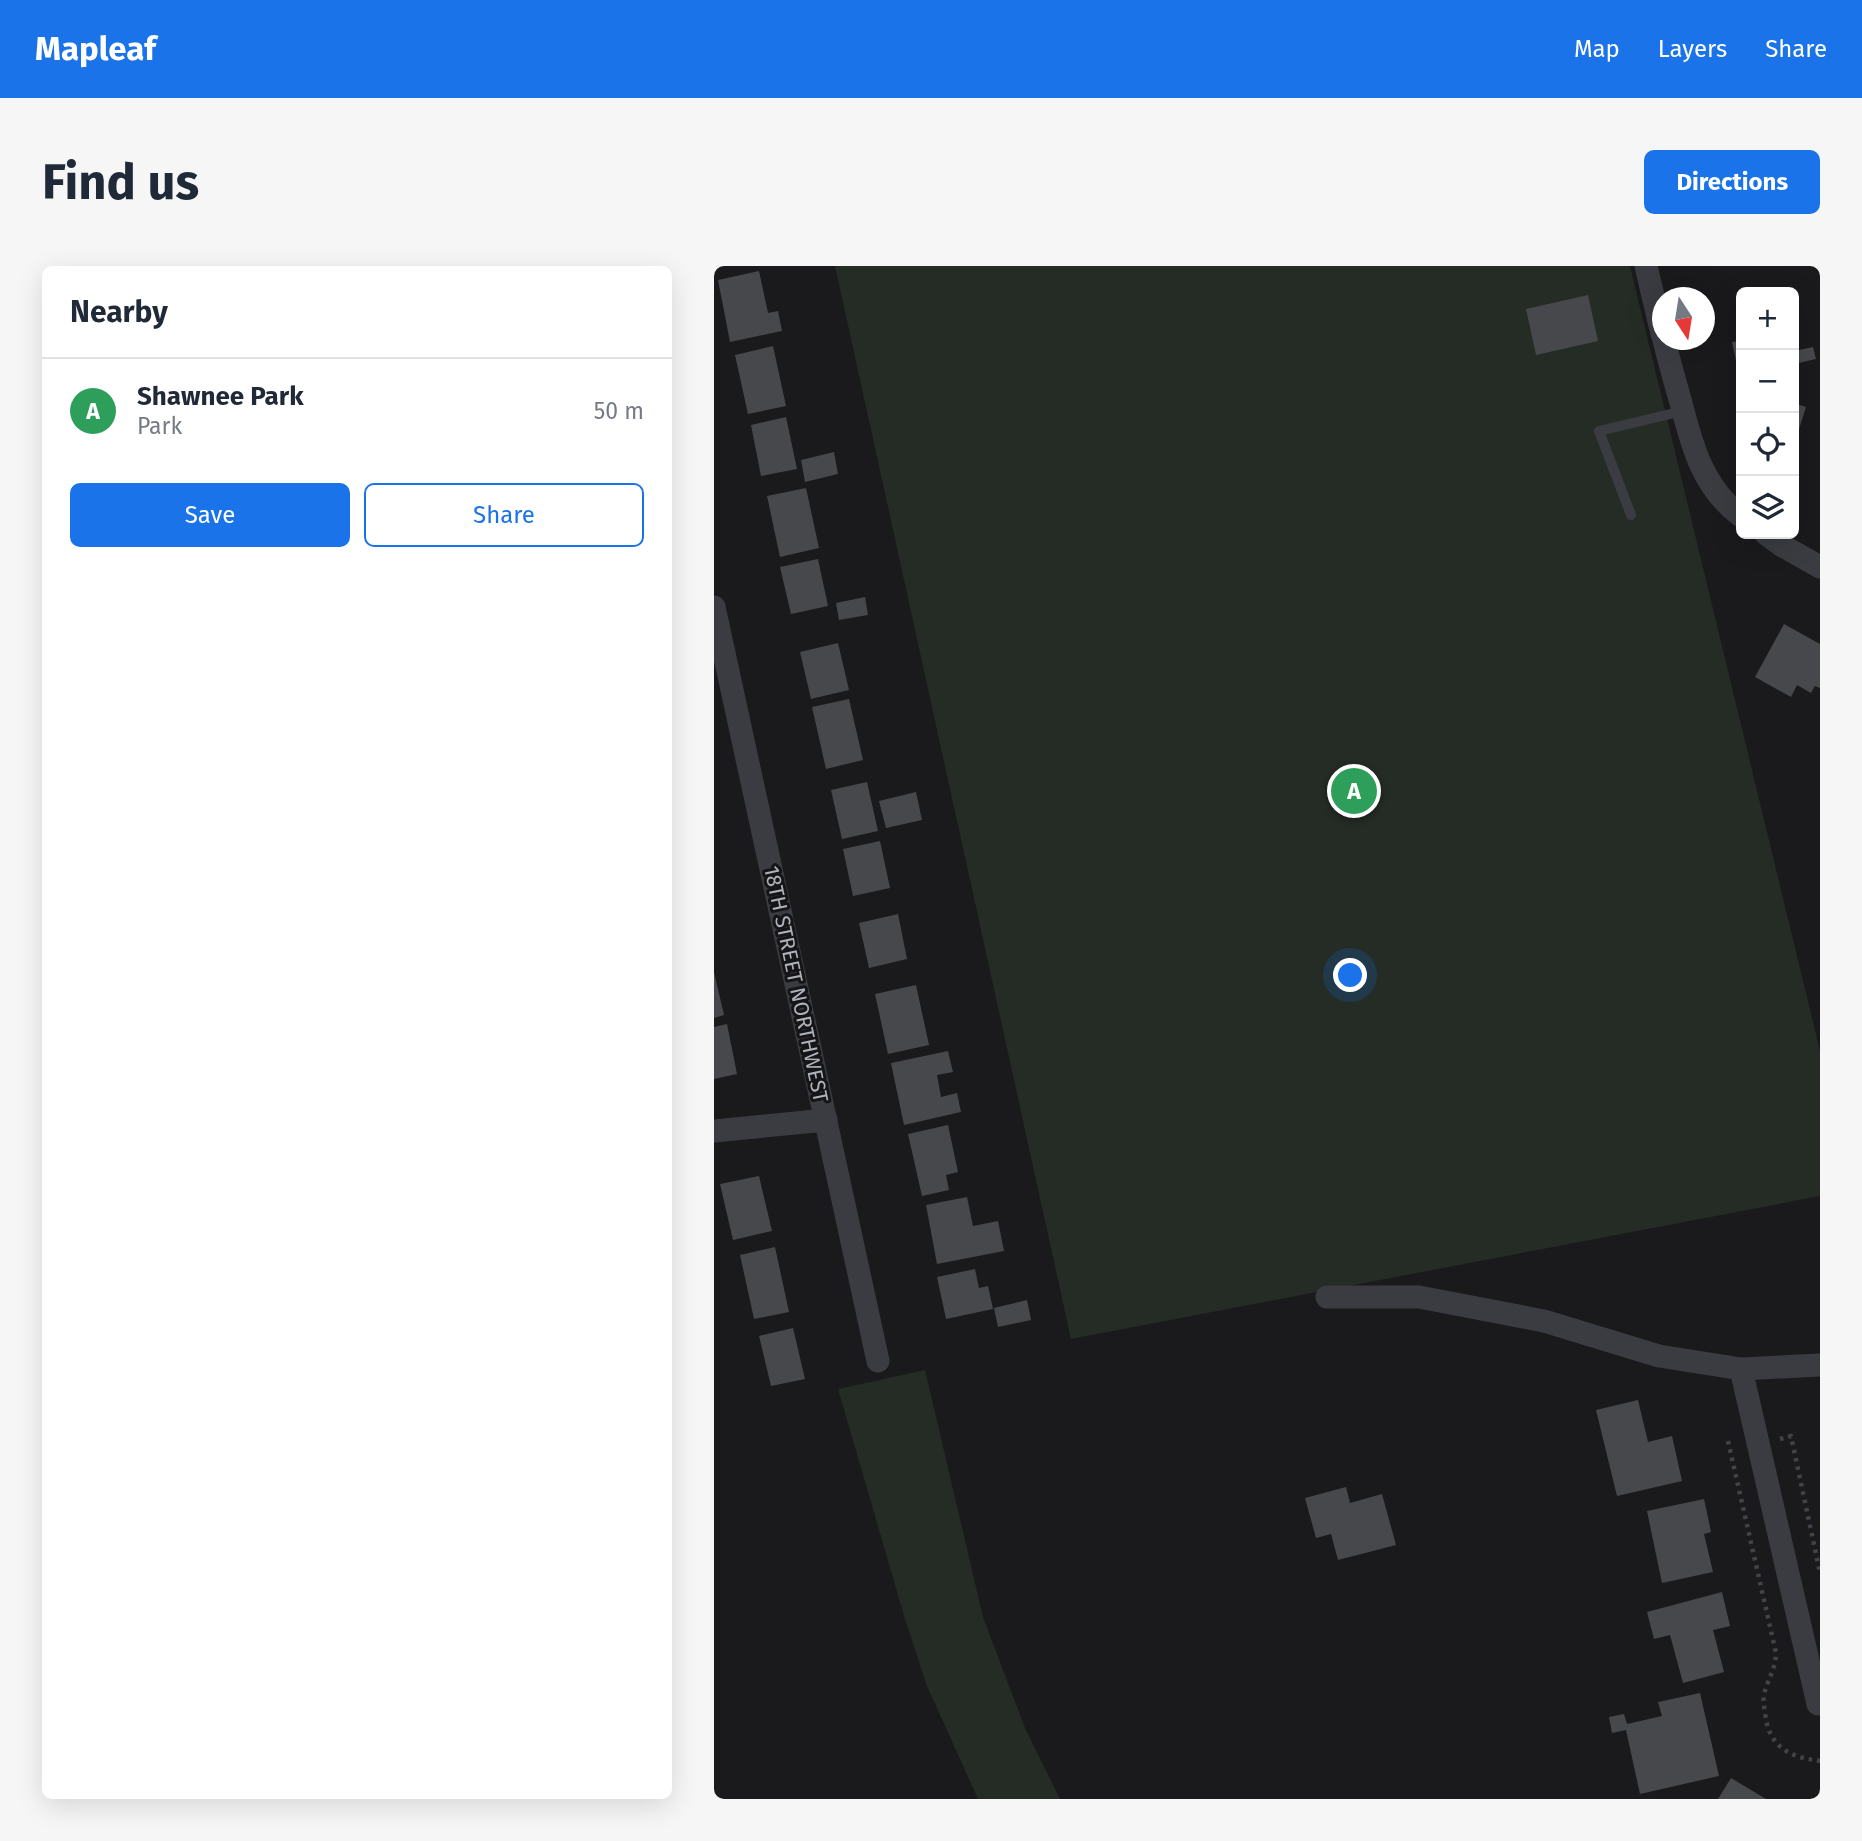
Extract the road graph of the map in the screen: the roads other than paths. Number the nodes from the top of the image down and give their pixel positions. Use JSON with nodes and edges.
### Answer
{"nodes":[{"id":1,"x":1646,"y":266,"type":"edge"},
{"id":2,"x":1652,"y":292,"type":"edge"},
{"id":3,"x":1667,"y":350,"type":"edge"},
{"id":4,"x":1683,"y":411,"type":"junction"},
{"id":5,"x":1736,"y":512,"type":"edge"},
{"id":6,"x":1631,"y":515,"type":"dead end"},
{"id":7,"x":1773,"y":539,"type":"edge"},
{"id":8,"x":1820,"y":567,"type":"edge"},
{"id":9,"x":714,"y":607,"type":"edge"},
{"id":10,"x":826,"y":1120,"type":"junction"},
{"id":11,"x":714,"y":1131,"type":"edge"},
{"id":12,"x":1327,"y":1297,"type":"dead end"},
{"id":13,"x":878,"y":1361,"type":"dead end"},
{"id":14,"x":1820,"y":1365,"type":"edge"},
{"id":15,"x":1741,"y":1368,"type":"junction"},
{"id":16,"x":1818,"y":1704,"type":"dead end"}],
"edges":[{"from":1,"to":2,"type":"street"},
{"from":3,"to":4,"type":"street"},
{"from":4,"to":5,"type":"street"},
{"from":4,"to":6,"type":"lane"},
{"from":7,"to":8,"type":"street"},
{"from":9,"to":10,"type":"street","name":"18TH STREET NORTHWEST"},
{"from":10,"to":11,"type":"street"},
{"from":10,"to":13,"type":"street","name":"18TH STREET NORTHWEST"},
{"from":12,"to":15,"type":"street"},
{"from":14,"to":15,"type":"street"},
{"from":15,"to":16,"type":"street"}]}
